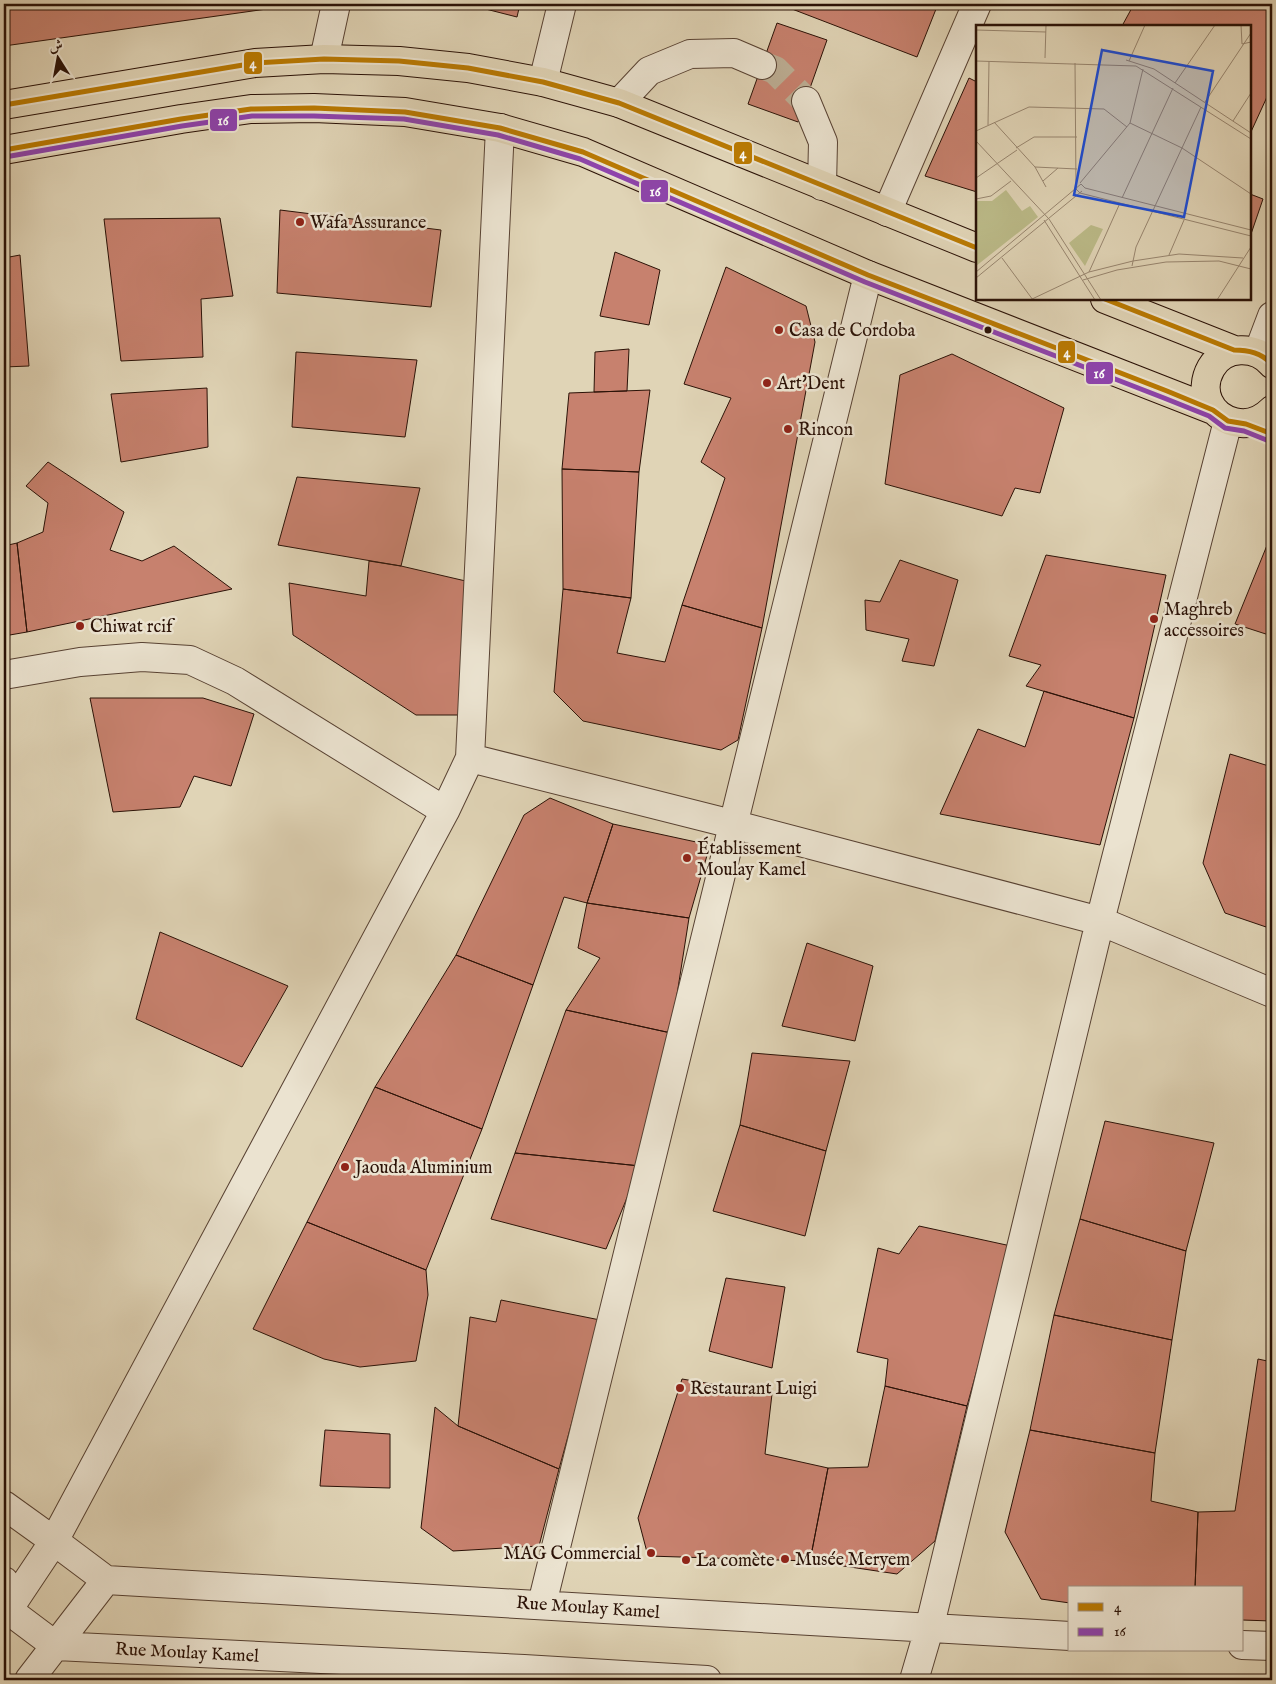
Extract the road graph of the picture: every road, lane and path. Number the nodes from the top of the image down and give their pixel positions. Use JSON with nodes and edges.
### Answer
{"nodes":[{"id":1,"x":336,"y":4,"type":"edge"},
{"id":2,"x":562,"y":4,"type":"edge"},
{"id":3,"x":977,"y":4,"type":"edge"},
{"id":4,"x":324,"y":59,"type":"junction"},
{"id":5,"x":762,"y":65,"type":"tunnel mouth"},
{"id":6,"x":543,"y":82,"type":"junction"},
{"id":7,"x":806,"y":101,"type":"tunnel mouth"},
{"id":8,"x":619,"y":103,"type":"junction"},
{"id":9,"x":4,"y":104,"type":"edge"},
{"id":10,"x":500,"y":128,"type":"junction"},
{"id":11,"x":4,"y":150,"type":"edge"},
{"id":12,"x":822,"y":186,"type":"junction"},
{"id":13,"x":887,"y":212,"type":"junction"},
{"id":14,"x":976,"y":248,"type":"edge"},
{"id":15,"x":868,"y":275,"type":"junction"},
{"id":16,"x":1108,"y":300,"type":"edge"},
{"id":17,"x":1272,"y":316,"type":"edge"},
{"id":18,"x":1255,"y":356,"type":"edge"},
{"id":19,"x":1272,"y":410,"type":"edge"},
{"id":20,"x":1229,"y":418,"type":"junction"},
{"id":21,"x":1272,"y":434,"type":"edge"},
{"id":22,"x":4,"y":675,"type":"edge"},
{"id":23,"x":470,"y":758,"type":"junction"},
{"id":24,"x":445,"y":811,"type":"junction"},
{"id":25,"x":732,"y":824,"type":"junction"},
{"id":26,"x":1100,"y":921,"type":"junction"},
{"id":27,"x":1272,"y":993,"type":"edge"},
{"id":28,"x":4,"y":1505,"type":"edge"},
{"id":29,"x":54,"y":1541,"type":"junction"},
{"id":30,"x":106,"y":1580,"type":"junction"},
{"id":31,"x":4,"y":1581,"type":"edge"},
{"id":32,"x":542,"y":1604,"type":"junction"},
{"id":33,"x":6,"y":1613,"type":"edge"},
{"id":34,"x":929,"y":1629,"type":"junction"},
{"id":35,"x":1068,"y":1636,"type":"edge"},
{"id":36,"x":1244,"y":1644,"type":"edge"},
{"id":37,"x":56,"y":1646,"type":"junction"},
{"id":38,"x":1272,"y":1646,"type":"edge"},
{"id":39,"x":522,"y":1674,"type":"edge"},
{"id":40,"x":28,"y":1680,"type":"edge"},
{"id":41,"x":707,"y":1680,"type":"edge"},
{"id":42,"x":914,"y":1680,"type":"edge"}],
"edges":[{"from":1,"to":4,"type":"street"},
{"from":2,"to":6,"type":"street"},
{"from":3,"to":13,"type":"street"},
{"from":4,"to":6,"type":"main road"},
{"from":4,"to":9,"type":"main road"},
{"from":5,"to":8,"type":"street"},
{"from":6,"to":8,"type":"main road"},
{"from":7,"to":12,"type":"street"},
{"from":8,"to":12,"type":"main road"},
{"from":10,"to":11,"type":"main road"},
{"from":10,"to":15,"type":"main road"},
{"from":10,"to":23,"type":"street"},
{"from":12,"to":13,"type":"main road"},
{"from":13,"to":14,"type":"main road"},
{"from":15,"to":20,"type":"main road"},
{"from":15,"to":25,"type":"street"},
{"from":16,"to":18,"type":"main road"},
{"from":17,"to":18,"type":"street"},
{"from":18,"to":20,"type":"main road"},
{"from":19,"to":20,"type":"main road"},
{"from":20,"to":21,"type":"main road"},
{"from":20,"to":26,"type":"street"},
{"from":22,"to":24,"type":"street"},
{"from":23,"to":24,"type":"street"},
{"from":23,"to":25,"type":"street"},
{"from":24,"to":29,"type":"street"},
{"from":25,"to":26,"type":"street"},
{"from":25,"to":32,"type":"street"},
{"from":26,"to":27,"type":"street"},
{"from":26,"to":34,"type":"street"},
{"from":28,"to":29,"type":"street"},
{"from":29,"to":30,"type":"street"},
{"from":29,"to":33,"type":"street"},
{"from":30,"to":32,"type":"street","name":"Rue Moulay Kamel"},
{"from":30,"to":37,"type":"street"},
{"from":31,"to":33,"type":"street"},
{"from":32,"to":34,"type":"street","name":"Rue Moulay Kamel"},
{"from":33,"to":37,"type":"street"},
{"from":34,"to":35,"type":"street","name":"Rue Moulay Kamel"},
{"from":34,"to":42,"type":"street"},
{"from":36,"to":38,"type":"street"},
{"from":37,"to":39,"type":"street","name":"Rue Moulay Kamel"},
{"from":37,"to":40,"type":"street"},
{"from":39,"to":41,"type":"street","name":"Rue Moulay Kamel"}]}
